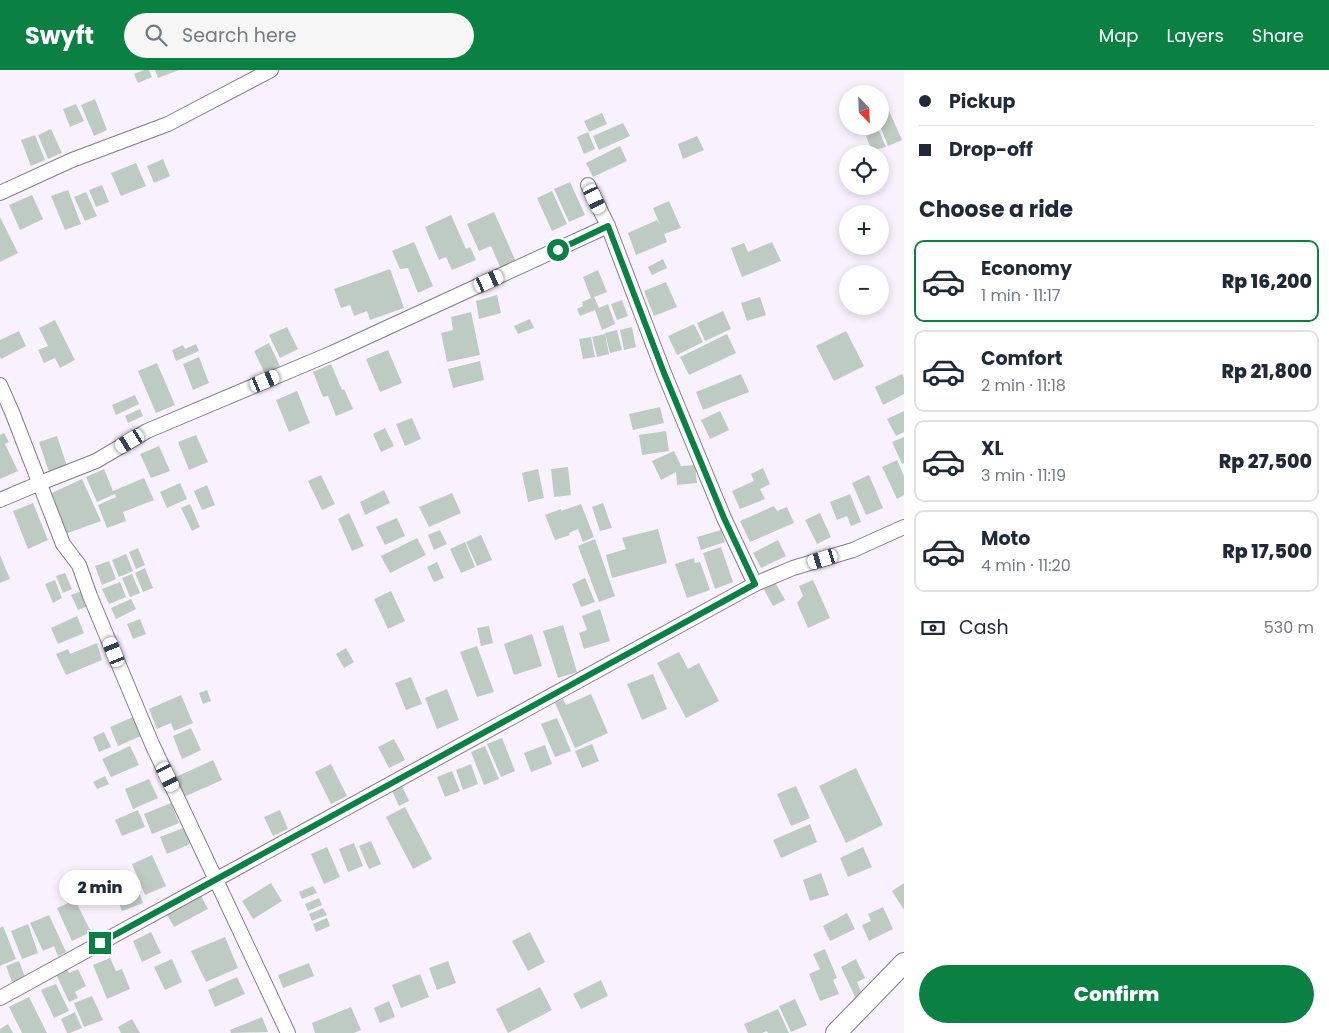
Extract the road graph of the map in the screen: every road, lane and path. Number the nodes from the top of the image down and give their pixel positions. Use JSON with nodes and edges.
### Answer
{"nodes":[{"id":1,"x":271,"y":70,"type":"edge"},
{"id":2,"x":588,"y":185,"type":"dead end"},
{"id":3,"x":0,"y":193,"type":"edge"},
{"id":4,"x":608,"y":226,"type":"junction"},
{"id":5,"x":0,"y":385,"type":"edge"},
{"id":6,"x":40,"y":483,"type":"junction"},
{"id":7,"x":0,"y":500,"type":"edge"},
{"id":8,"x":904,"y":527,"type":"edge"},
{"id":9,"x":755,"y":584,"type":"junction"},
{"id":10,"x":216,"y":879,"type":"junction"},
{"id":11,"x":904,"y":963,"type":"edge"},
{"id":12,"x":0,"y":998,"type":"edge"},
{"id":13,"x":288,"y":1033,"type":"edge"},
{"id":14,"x":836,"y":1033,"type":"edge"}],
"edges":[{"from":1,"to":3,"type":"street"},
{"from":2,"to":4,"type":"street"},
{"from":4,"to":6,"type":"street"},
{"from":4,"to":9,"type":"street"},
{"from":5,"to":6,"type":"street"},
{"from":6,"to":7,"type":"street"},
{"from":6,"to":10,"type":"street"},
{"from":8,"to":9,"type":"street"},
{"from":9,"to":10,"type":"street"},
{"from":10,"to":12,"type":"street"},
{"from":10,"to":13,"type":"street"},
{"from":11,"to":14,"type":"street"}]}
